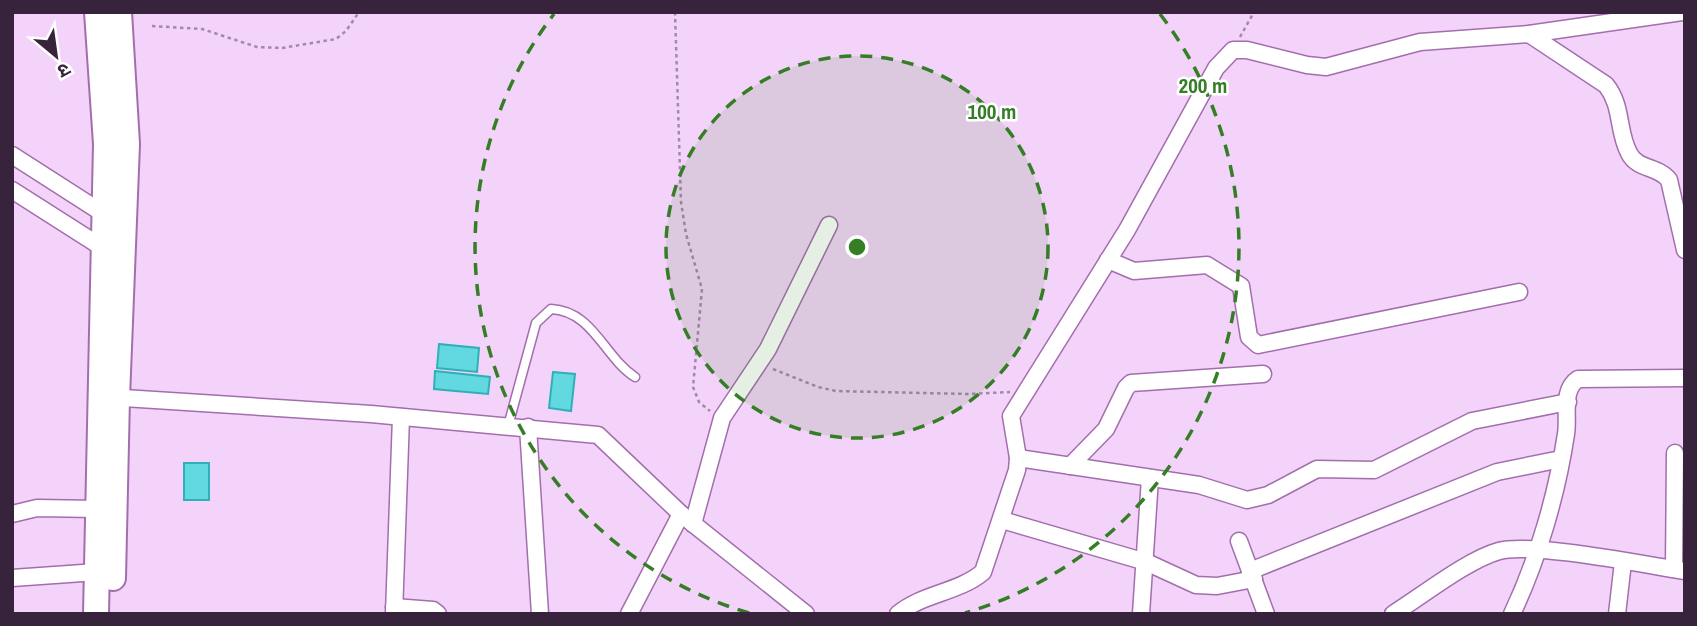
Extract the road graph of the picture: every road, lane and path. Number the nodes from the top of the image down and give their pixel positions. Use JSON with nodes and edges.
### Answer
{"nodes":[{"id":1,"x":97,"y":12,"type":"edge"},
{"id":2,"x":119,"y":12,"type":"edge"},
{"id":3,"x":359,"y":12,"type":"edge"},
{"id":4,"x":675,"y":12,"type":"edge"},
{"id":5,"x":1254,"y":12,"type":"edge"},
{"id":6,"x":1682,"y":12,"type":"edge"},
{"id":7,"x":152,"y":26,"type":"dead end"},
{"id":8,"x":1529,"y":34,"type":"junction"},
{"id":9,"x":1233,"y":50,"type":"junction"},
{"id":10,"x":12,"y":155,"type":"edge"},
{"id":11,"x":12,"y":190,"type":"edge"},
{"id":12,"x":104,"y":214,"type":"junction"},
{"id":13,"x":829,"y":225,"type":"dead end"},
{"id":14,"x":1683,"y":227,"type":"edge"},
{"id":15,"x":103,"y":248,"type":"junction"},
{"id":16,"x":1685,"y":250,"type":"edge"},
{"id":17,"x":1108,"y":260,"type":"junction"},
{"id":18,"x":1519,"y":292,"type":"dead end"},
{"id":19,"x":760,"y":364,"type":"junction"},
{"id":20,"x":1263,"y":374,"type":"dead end"},
{"id":21,"x":635,"y":377,"type":"dead end"},
{"id":22,"x":1685,"y":378,"type":"edge"},
{"id":23,"x":1027,"y":391,"type":"junction"},
{"id":24,"x":108,"y":397,"type":"junction"},
{"id":25,"x":1568,"y":402,"type":"junction"},
{"id":26,"x":401,"y":417,"type":"junction"},
{"id":27,"x":722,"y":418,"type":"junction"},
{"id":28,"x":508,"y":426,"type":"junction"},
{"id":29,"x":528,"y":427,"type":"junction"},
{"id":30,"x":1675,"y":453,"type":"dead end"},
{"id":31,"x":1018,"y":458,"type":"junction"},
{"id":32,"x":1561,"y":459,"type":"junction"},
{"id":33,"x":1070,"y":466,"type":"junction"},
{"id":34,"x":1150,"y":478,"type":"junction"},
{"id":35,"x":97,"y":509,"type":"junction"},
{"id":36,"x":12,"y":514,"type":"edge"},
{"id":37,"x":687,"y":519,"type":"junction"},
{"id":38,"x":1002,"y":520,"type":"junction"},
{"id":39,"x":1239,"y":541,"type":"dead end"},
{"id":40,"x":1536,"y":551,"type":"junction"},
{"id":41,"x":1146,"y":562,"type":"junction"},
{"id":42,"x":1623,"y":562,"type":"junction"},
{"id":43,"x":1679,"y":570,"type":"edge"},
{"id":44,"x":97,"y":572,"type":"junction"},
{"id":45,"x":1252,"y":575,"type":"junction"},
{"id":46,"x":12,"y":578,"type":"edge"},
{"id":47,"x":394,"y":610,"type":"edge"},
{"id":48,"x":96,"y":614,"type":"edge"},
{"id":49,"x":113,"y":614,"type":"edge"},
{"id":50,"x":438,"y":614,"type":"edge"},
{"id":51,"x":540,"y":614,"type":"edge"},
{"id":52,"x":629,"y":614,"type":"edge"},
{"id":53,"x":806,"y":614,"type":"edge"},
{"id":54,"x":898,"y":614,"type":"edge"},
{"id":55,"x":1142,"y":614,"type":"edge"},
{"id":56,"x":1266,"y":614,"type":"edge"},
{"id":57,"x":1392,"y":614,"type":"edge"},
{"id":58,"x":1512,"y":614,"type":"edge"},
{"id":59,"x":1617,"y":614,"type":"edge"}],
"edges":[{"from":1,"to":12,"type":"main road"},
{"from":2,"to":24,"type":"main road"},
{"from":3,"to":7,"type":"path"},
{"from":4,"to":27,"type":"path"},
{"from":5,"to":9,"type":"path"},
{"from":6,"to":8,"type":"street"},
{"from":8,"to":9,"type":"street"},
{"from":8,"to":14,"type":"street"},
{"from":9,"to":17,"type":"street"},
{"from":10,"to":12,"type":"street"},
{"from":11,"to":15,"type":"street"},
{"from":12,"to":15,"type":"main road"},
{"from":13,"to":19,"type":"street"},
{"from":14,"to":16,"type":"street"},
{"from":15,"to":24,"type":"main road"},
{"from":17,"to":18,"type":"street"},
{"from":17,"to":23,"type":"street"},
{"from":19,"to":23,"type":"path"},
{"from":19,"to":27,"type":"street"},
{"from":20,"to":33,"type":"street"},
{"from":21,"to":28,"type":"lane"},
{"from":22,"to":25,"type":"street"},
{"from":23,"to":31,"type":"street"},
{"from":24,"to":26,"type":"street"},
{"from":24,"to":35,"type":"main road"},
{"from":24,"to":49,"type":"main road"},
{"from":25,"to":32,"type":"street"},
{"from":25,"to":34,"type":"street"},
{"from":26,"to":28,"type":"street"},
{"from":26,"to":47,"type":"street"},
{"from":27,"to":37,"type":"street"},
{"from":28,"to":29,"type":"street"},
{"from":29,"to":37,"type":"street"},
{"from":29,"to":51,"type":"street"},
{"from":30,"to":43,"type":"street"},
{"from":31,"to":33,"type":"street"},
{"from":31,"to":38,"type":"street"},
{"from":32,"to":40,"type":"street"},
{"from":32,"to":45,"type":"street"},
{"from":33,"to":34,"type":"street"},
{"from":34,"to":41,"type":"street"},
{"from":35,"to":36,"type":"street"},
{"from":35,"to":44,"type":"main road"},
{"from":37,"to":52,"type":"street"},
{"from":37,"to":53,"type":"street"},
{"from":38,"to":41,"type":"street"},
{"from":38,"to":54,"type":"street"},
{"from":39,"to":45,"type":"street"},
{"from":40,"to":42,"type":"street"},
{"from":40,"to":57,"type":"street"},
{"from":40,"to":58,"type":"street"},
{"from":41,"to":45,"type":"street"},
{"from":41,"to":55,"type":"street"},
{"from":42,"to":43,"type":"street"},
{"from":42,"to":59,"type":"street"},
{"from":44,"to":46,"type":"street"},
{"from":44,"to":48,"type":"main road"},
{"from":45,"to":56,"type":"street"},
{"from":47,"to":50,"type":"street"}]}
